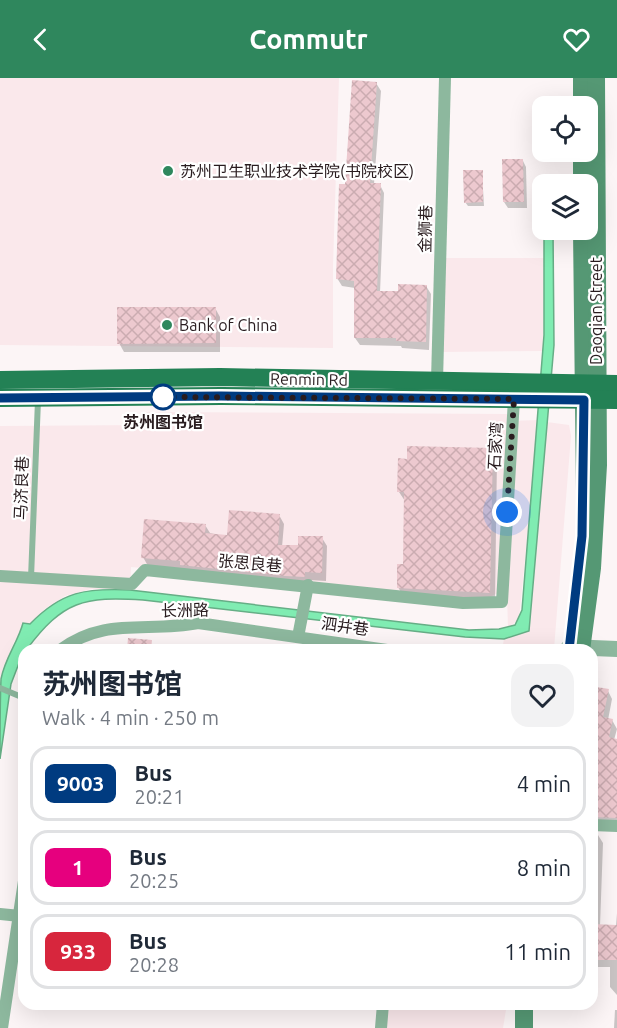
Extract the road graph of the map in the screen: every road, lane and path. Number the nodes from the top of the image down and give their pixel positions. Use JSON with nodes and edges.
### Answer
{"nodes":[{"id":1,"x":445,"y":78,"type":"edge"},
{"id":2,"x":582,"y":78,"type":"edge"},
{"id":3,"x":596,"y":78,"type":"edge"},
{"id":4,"x":582,"y":96,"type":"edge"},
{"id":5,"x":582,"y":240,"type":"edge"},
{"id":6,"x":0,"y":380,"type":"edge"},
{"id":7,"x":437,"y":381,"type":"junction"},
{"id":8,"x":617,"y":384,"type":"edge"},
{"id":9,"x":580,"y":391,"type":"junction"},
{"id":10,"x":0,"y":398,"type":"edge"},
{"id":11,"x":38,"y":398,"type":"junction"},
{"id":12,"x":517,"y":399,"type":"junction"},
{"id":13,"x":617,"y":400,"type":"edge"},
{"id":14,"x":0,"y":576,"type":"edge"},
{"id":15,"x":31,"y":579,"type":"junction"},
{"id":16,"x":308,"y":585,"type":"junction"},
{"id":17,"x":502,"y":602,"type":"joint"},
{"id":18,"x":299,"y":630,"type":"junction"},
{"id":19,"x":68,"y":644,"type":"edge"},
{"id":20,"x":361,"y":644,"type":"edge"},
{"id":21,"x":575,"y":644,"type":"edge"},
{"id":22,"x":598,"y":648,"type":"edge"},
{"id":23,"x":617,"y":648,"type":"edge"},
{"id":24,"x":0,"y":688,"type":"edge"},
{"id":25,"x":18,"y":696,"type":"edge"},
{"id":26,"x":598,"y":825,"type":"edge"},
{"id":27,"x":617,"y":826,"type":"edge"},
{"id":28,"x":0,"y":914,"type":"edge"},
{"id":29,"x":18,"y":916,"type":"edge"},
{"id":30,"x":18,"y":928,"type":"edge"},
{"id":31,"x":382,"y":1010,"type":"edge"},
{"id":32,"x":524,"y":1010,"type":"edge"},
{"id":33,"x":537,"y":1010,"type":"edge"},
{"id":34,"x":2,"y":1028,"type":"edge"},
{"id":35,"x":381,"y":1028,"type":"edge"},
{"id":36,"x":524,"y":1028,"type":"edge"},
{"id":37,"x":536,"y":1028,"type":"edge"}],
"edges":[{"from":1,"to":7,"type":"street","name":"金狮巷"},
{"from":2,"to":4,"type":"main road"},
{"from":3,"to":9,"type":"main road","name":"Daoqian Street"},
{"from":5,"to":9,"type":"main road","name":"Daoqian Street"},
{"from":6,"to":7,"type":"main road","name":"Renmin Rd"},
{"from":7,"to":9,"type":"main road","name":"Renmin Rd"},
{"from":8,"to":9,"type":"main road","name":"Renmin Rd"},
{"from":9,"to":12,"type":"main road","name":"Renmin Rd"},
{"from":9,"to":13,"type":"main road","name":"Renmin Rd"},
{"from":9,"to":21,"type":"main road"},
{"from":10,"to":11,"type":"main road","name":"Renmin Rd"},
{"from":11,"to":12,"type":"main road","name":"Renmin Rd"},
{"from":11,"to":15,"type":"lane","name":"马济良巷"},
{"from":12,"to":17,"type":"street","name":"石家湾"},
{"from":14,"to":15,"type":"street","name":"张思良巷"},
{"from":15,"to":16,"type":"street","name":"张思良巷"},
{"from":16,"to":17,"type":"street","name":"张思良巷"},
{"from":16,"to":18,"type":"street"},
{"from":18,"to":19,"type":"street","name":"长洲路"},
{"from":18,"to":20,"type":"street","name":"泗井巷"},
{"from":22,"to":23,"type":"street"},
{"from":24,"to":25,"type":"lane"},
{"from":26,"to":27,"type":"street"},
{"from":28,"to":29,"type":"street"},
{"from":30,"to":34,"type":"street"},
{"from":31,"to":35,"type":"street"},
{"from":32,"to":36,"type":"main road"},
{"from":33,"to":37,"type":"main road"}]}
